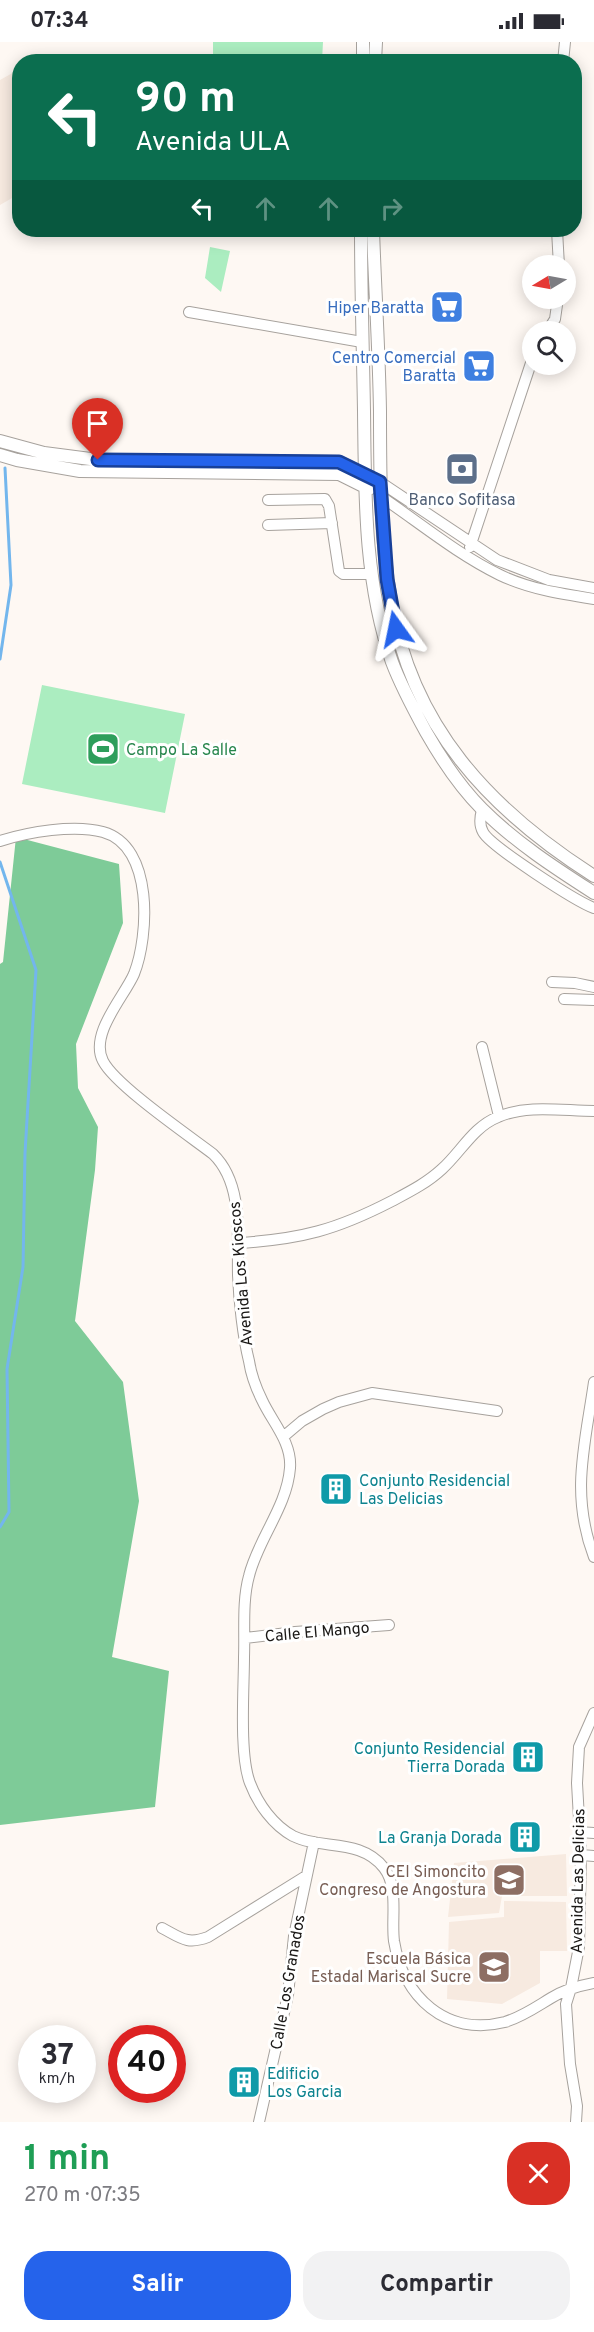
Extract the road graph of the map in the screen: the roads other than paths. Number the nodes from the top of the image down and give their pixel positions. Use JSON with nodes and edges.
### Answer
{"nodes":[{"id":1,"x":361,"y":237,"type":"edge"},
{"id":2,"x":373,"y":237,"type":"edge"},
{"id":3,"x":557,"y":237,"type":"edge"},
{"id":4,"x":558,"y":255,"type":"edge"},
{"id":5,"x":189,"y":312,"type":"dead end"},
{"id":6,"x":362,"y":342,"type":"junction"},
{"id":7,"x":527,"y":375,"type":"edge"},
{"id":8,"x":0,"y":441,"type":"edge"},
{"id":9,"x":0,"y":455,"type":"edge"},
{"id":10,"x":364,"y":479,"type":"junction"},
{"id":11,"x":380,"y":482,"type":"junction"},
{"id":12,"x":380,"y":496,"type":"junction"},
{"id":13,"x":267,"y":500,"type":"dead end"},
{"id":14,"x":332,"y":523,"type":"junction"},
{"id":15,"x":268,"y":525,"type":"dead end"},
{"id":16,"x":472,"y":543,"type":"junction"},
{"id":17,"x":466,"y":556,"type":"junction"},
{"id":18,"x":372,"y":574,"type":"junction"},
{"id":19,"x":594,"y":588,"type":"edge"},
{"id":20,"x":594,"y":599,"type":"edge"},
{"id":21,"x":482,"y":810,"type":"junction"},
{"id":22,"x":0,"y":841,"type":"edge"},
{"id":23,"x":594,"y":876,"type":"edge"},
{"id":24,"x":594,"y":893,"type":"edge"},
{"id":25,"x":594,"y":908,"type":"edge"},
{"id":26,"x":552,"y":982,"type":"dead end"},
{"id":27,"x":594,"y":987,"type":"edge"},
{"id":28,"x":564,"y":999,"type":"dead end"},
{"id":29,"x":594,"y":1000,"type":"edge"},
{"id":30,"x":482,"y":1047,"type":"dead end"},
{"id":31,"x":594,"y":1111,"type":"edge"},
{"id":32,"x":499,"y":1116,"type":"junction"},
{"id":33,"x":239,"y":1243,"type":"junction"},
{"id":34,"x":594,"y":1382,"type":"edge"},
{"id":35,"x":497,"y":1411,"type":"dead end"},
{"id":36,"x":283,"y":1437,"type":"junction"},
{"id":37,"x":594,"y":1557,"type":"edge"},
{"id":38,"x":389,"y":1625,"type":"dead end"},
{"id":39,"x":245,"y":1638,"type":"junction"},
{"id":40,"x":594,"y":1713,"type":"edge"},
{"id":41,"x":579,"y":1832,"type":"junction"},
{"id":42,"x":594,"y":1833,"type":"edge"},
{"id":43,"x":314,"y":1842,"type":"junction"},
{"id":44,"x":580,"y":1855,"type":"junction"},
{"id":45,"x":594,"y":1857,"type":"edge"},
{"id":46,"x":306,"y":1876,"type":"junction"},
{"id":47,"x":162,"y":1928,"type":"dead end"},
{"id":48,"x":594,"y":1983,"type":"edge"},
{"id":49,"x":571,"y":1988,"type":"junction"},
{"id":50,"x":259,"y":2122,"type":"edge"},
{"id":51,"x":576,"y":2122,"type":"edge"}],
"edges":[{"from":1,"to":6,"type":"street"},
{"from":2,"to":11,"type":"street"},
{"from":3,"to":4,"type":"street"},
{"from":5,"to":6,"type":"street"},
{"from":6,"to":10,"type":"street"},
{"from":7,"to":16,"type":"street"},
{"from":8,"to":10,"type":"street"},
{"from":9,"to":10,"type":"street"},
{"from":10,"to":11,"type":"street"},
{"from":10,"to":12,"type":"street"},
{"from":10,"to":18,"type":"street"},
{"from":11,"to":12,"type":"street"},
{"from":11,"to":16,"type":"street"},
{"from":12,"to":17,"type":"street"},
{"from":12,"to":23,"type":"street"},
{"from":13,"to":14,"type":"street"},
{"from":14,"to":15,"type":"street"},
{"from":14,"to":18,"type":"street"},
{"from":16,"to":17,"type":"street"},
{"from":16,"to":19,"type":"street"},
{"from":17,"to":20,"type":"street"},
{"from":18,"to":21,"type":"street"},
{"from":21,"to":24,"type":"street"},
{"from":21,"to":25,"type":"street"},
{"from":22,"to":33,"type":"street","name":"Avenida Los Kioscos"},
{"from":26,"to":27,"type":"street"},
{"from":28,"to":29,"type":"street"},
{"from":30,"to":32,"type":"street"},
{"from":31,"to":32,"type":"street"},
{"from":32,"to":33,"type":"street"},
{"from":33,"to":36,"type":"street","name":"Avenida Los Kioscos"},
{"from":34,"to":37,"type":"street"},
{"from":35,"to":36,"type":"street"},
{"from":36,"to":39,"type":"street","name":"Avenida Los Kioscos"},
{"from":38,"to":39,"type":"street","name":"Calle El Mango"},
{"from":39,"to":43,"type":"street","name":"Avenida Los Kioscos"},
{"from":40,"to":41,"type":"street","name":"Avenida Las Delicias"},
{"from":41,"to":42,"type":"street"},
{"from":41,"to":44,"type":"street","name":"Avenida Las Delicias"},
{"from":43,"to":46,"type":"street","name":"Calle Los Granados"},
{"from":43,"to":49,"type":"street","name":"Avenida Los Kioscos"},
{"from":44,"to":45,"type":"street"},
{"from":44,"to":49,"type":"street","name":"Avenida Las Delicias"},
{"from":46,"to":47,"type":"street"},
{"from":46,"to":50,"type":"street","name":"Calle Los Granados"},
{"from":48,"to":49,"type":"street","name":"Avenida Los Kioscos"},
{"from":49,"to":51,"type":"street","name":"Avenida Las Delicias"}]}
